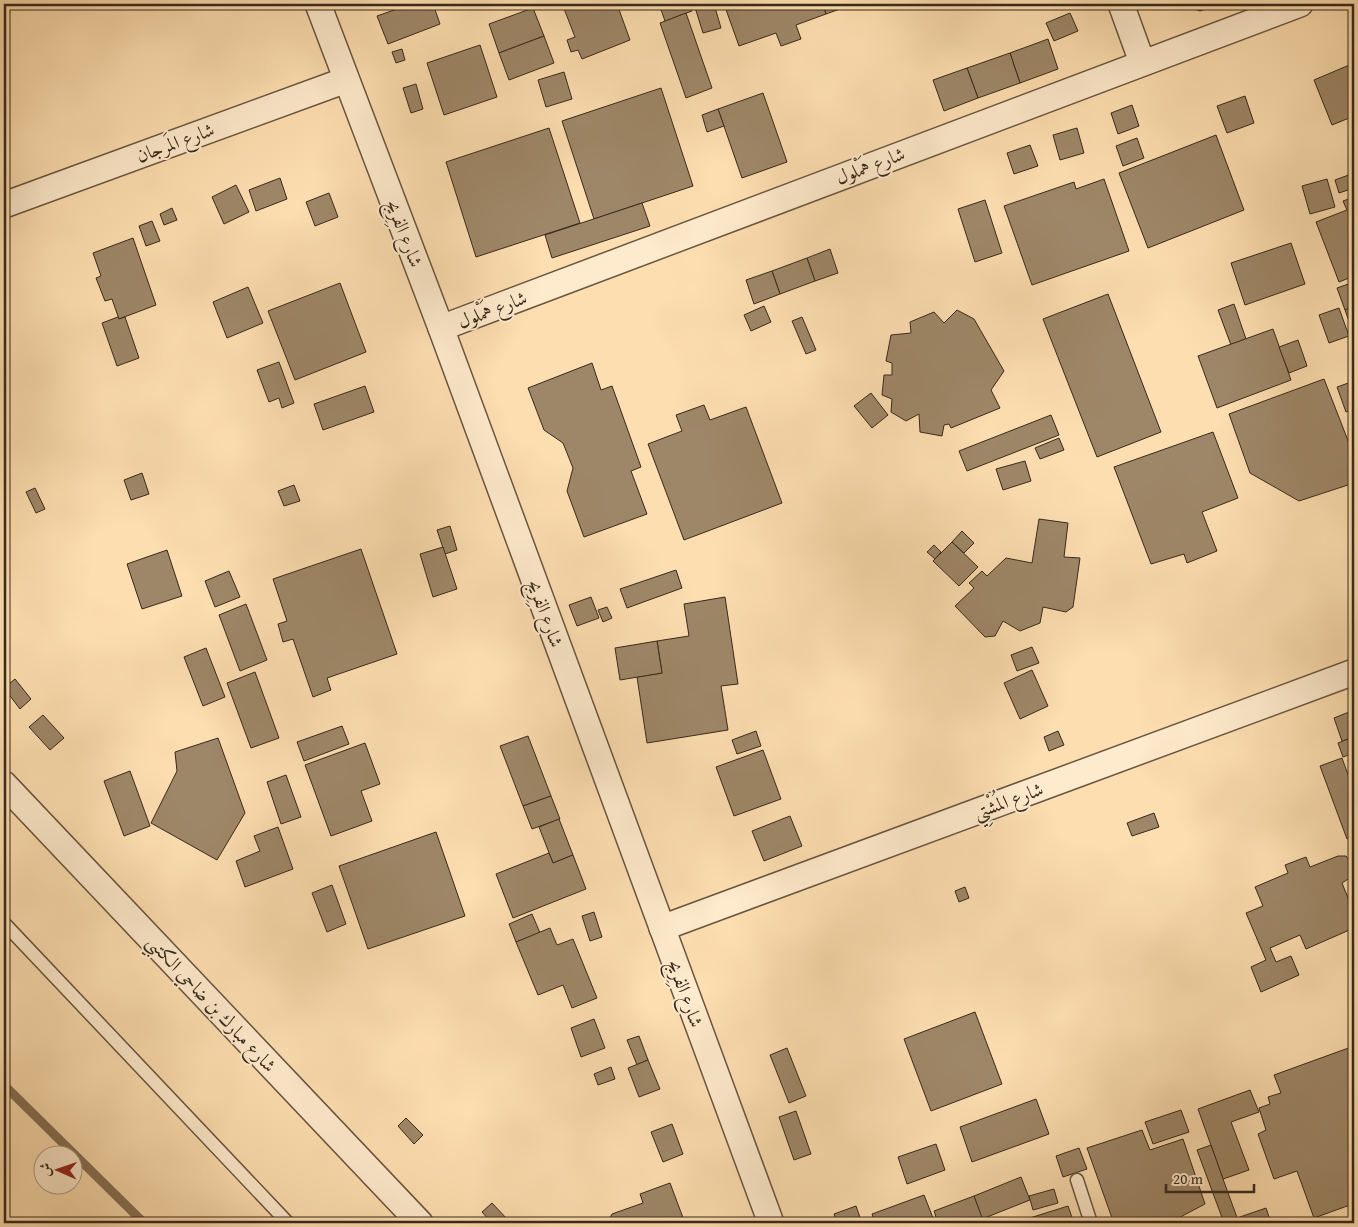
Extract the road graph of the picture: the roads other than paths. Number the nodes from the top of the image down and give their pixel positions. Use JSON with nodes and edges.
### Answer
{"nodes":[{"id":1,"x":318,"y":4,"type":"edge"},
{"id":2,"x":1121,"y":4,"type":"edge"},
{"id":3,"x":1300,"y":4,"type":"edge"},
{"id":4,"x":1142,"y":62,"type":"junction"},
{"id":5,"x":346,"y":80,"type":"junction"},
{"id":6,"x":4,"y":205,"type":"edge"},
{"id":7,"x":442,"y":328,"type":"junction"},
{"id":8,"x":1354,"y":672,"type":"edge"},
{"id":9,"x":4,"y":784,"type":"edge"},
{"id":10,"x":4,"y":924,"type":"edge"},
{"id":11,"x":662,"y":928,"type":"junction"},
{"id":12,"x":1077,"y":1180,"type":"dead end"},
{"id":13,"x":288,"y":1223,"type":"edge"},
{"id":14,"x":420,"y":1223,"type":"edge"},
{"id":15,"x":771,"y":1223,"type":"edge"},
{"id":16,"x":1091,"y":1223,"type":"edge"}],
"edges":[{"from":1,"to":5,"type":"street","name":"شارع الفِريج"},
{"from":2,"to":4,"type":"street"},
{"from":3,"to":4,"type":"street","name":"شارع هَمْلول"},
{"from":4,"to":7,"type":"street","name":"شارع هَمْلول"},
{"from":5,"to":6,"type":"street","name":"شارع المَرجان"},
{"from":5,"to":7,"type":"street","name":"شارع الفِريج"},
{"from":7,"to":11,"type":"street","name":"شارع الفِريج"},
{"from":8,"to":11,"type":"street","name":"شارع المُشْتِي"},
{"from":9,"to":14,"type":"street","name":"شارع مبارك بن ضاحي الكتبي"},
{"from":10,"to":13,"type":"lane"},
{"from":11,"to":15,"type":"street","name":"شارع الفِريج"},
{"from":12,"to":16,"type":"lane"}]}
